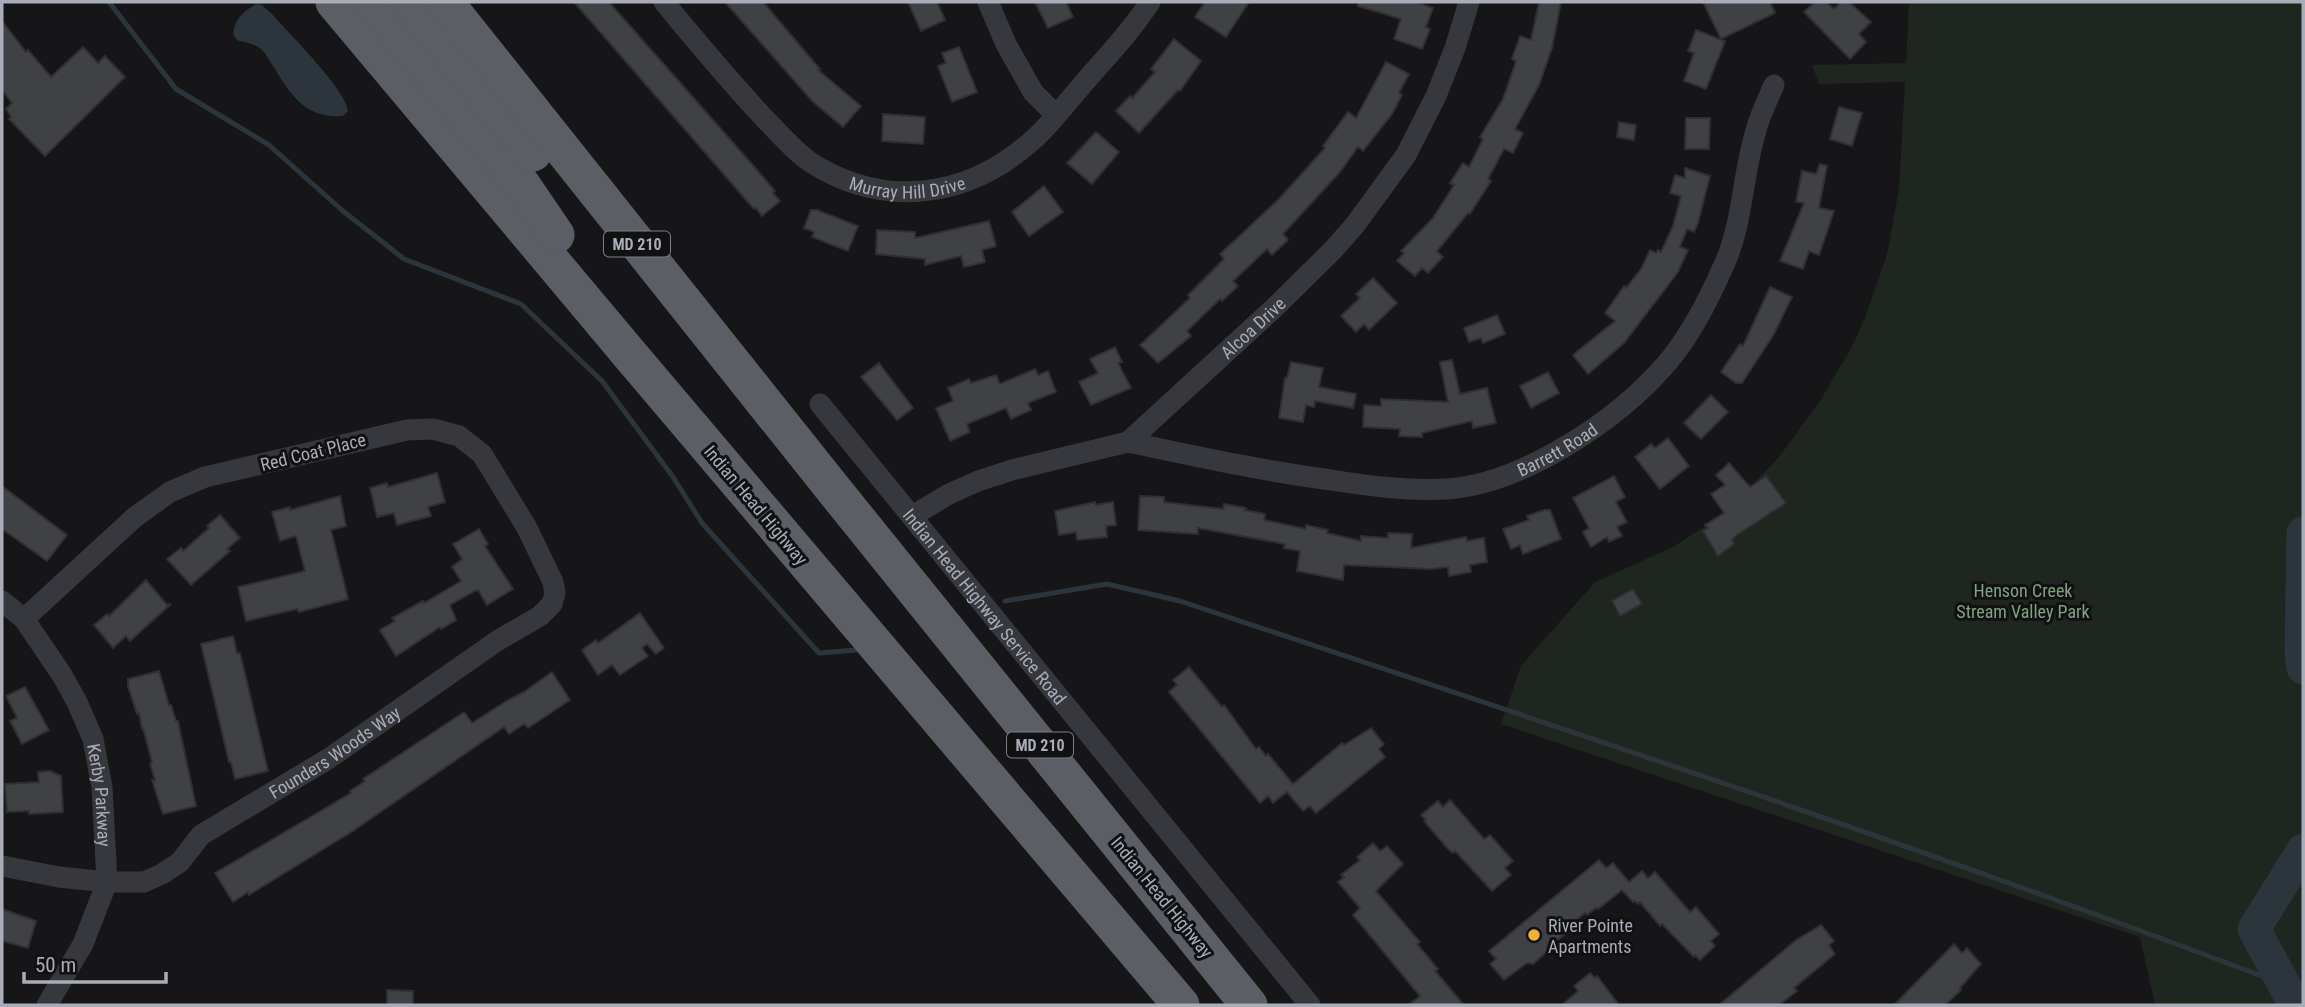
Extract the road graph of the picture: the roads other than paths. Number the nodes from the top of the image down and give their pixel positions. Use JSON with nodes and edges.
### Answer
{"nodes":[{"id":1,"x":334,"y":2,"type":"edge"},
{"id":2,"x":373,"y":2,"type":"edge"},
{"id":3,"x":409,"y":2,"type":"edge"},
{"id":4,"x":445,"y":2,"type":"edge"},
{"id":5,"x":664,"y":2,"type":"edge"},
{"id":6,"x":988,"y":2,"type":"edge"},
{"id":7,"x":1150,"y":2,"type":"edge"},
{"id":8,"x":1469,"y":2,"type":"edge"},
{"id":9,"x":1774,"y":85,"type":"dead end"},
{"id":10,"x":1056,"y":115,"type":"junction"},
{"id":11,"x":631,"y":356,"type":"junction"},
{"id":12,"x":820,"y":404,"type":"dead end"},
{"id":13,"x":1128,"y":442,"type":"junction"},
{"id":14,"x":830,"y":485,"type":"junction"},
{"id":15,"x":912,"y":516,"type":"junction"},
{"id":16,"x":554,"y":598,"type":"joint"},
{"id":17,"x":2,"y":601,"type":"edge"},
{"id":18,"x":24,"y":619,"type":"junction"},
{"id":19,"x":2,"y":866,"type":"edge"},
{"id":20,"x":107,"y":883,"type":"junction"},
{"id":21,"x":47,"y":1005,"type":"edge"},
{"id":22,"x":1181,"y":1005,"type":"edge"},
{"id":23,"x":1249,"y":1005,"type":"edge"},
{"id":24,"x":1310,"y":1005,"type":"edge"}],
"edges":[{"from":1,"to":11,"type":"highway","name":"Indian Head Highway"},
{"from":2,"to":11,"type":"highway"},
{"from":3,"to":14,"type":"highway"},
{"from":4,"to":14,"type":"highway","name":"Indian Head Highway","number":"MD 210"},
{"from":5,"to":10,"type":"street","name":"Murray Hill Drive"},
{"from":6,"to":10,"type":"street"},
{"from":7,"to":10,"type":"street","name":"Murray Hill Drive"},
{"from":8,"to":13,"type":"street","name":"Alcoa Drive"},
{"from":9,"to":13,"type":"street","name":"Barrett Road"},
{"from":11,"to":22,"type":"highway","name":"Indian Head Highway"},
{"from":12,"to":15,"type":"street","name":"Indian Head Highway Service Road"},
{"from":13,"to":15,"type":"street","name":"Alcoa Drive"},
{"from":14,"to":23,"type":"highway","name":"Indian Head Highway","number":"MD 210"},
{"from":15,"to":24,"type":"street","name":"Indian Head Highway Service Road"},
{"from":16,"to":18,"type":"street","name":"Red Coat Place"},
{"from":16,"to":20,"type":"street","name":"Founders Woods Way"},
{"from":17,"to":18,"type":"street","name":"Kerby Parkway"},
{"from":18,"to":20,"type":"street","name":"Kerby Parkway"},
{"from":19,"to":20,"type":"street","name":"Founders Woods Way"},
{"from":20,"to":21,"type":"street","name":"Kerby Parkway"}]}
